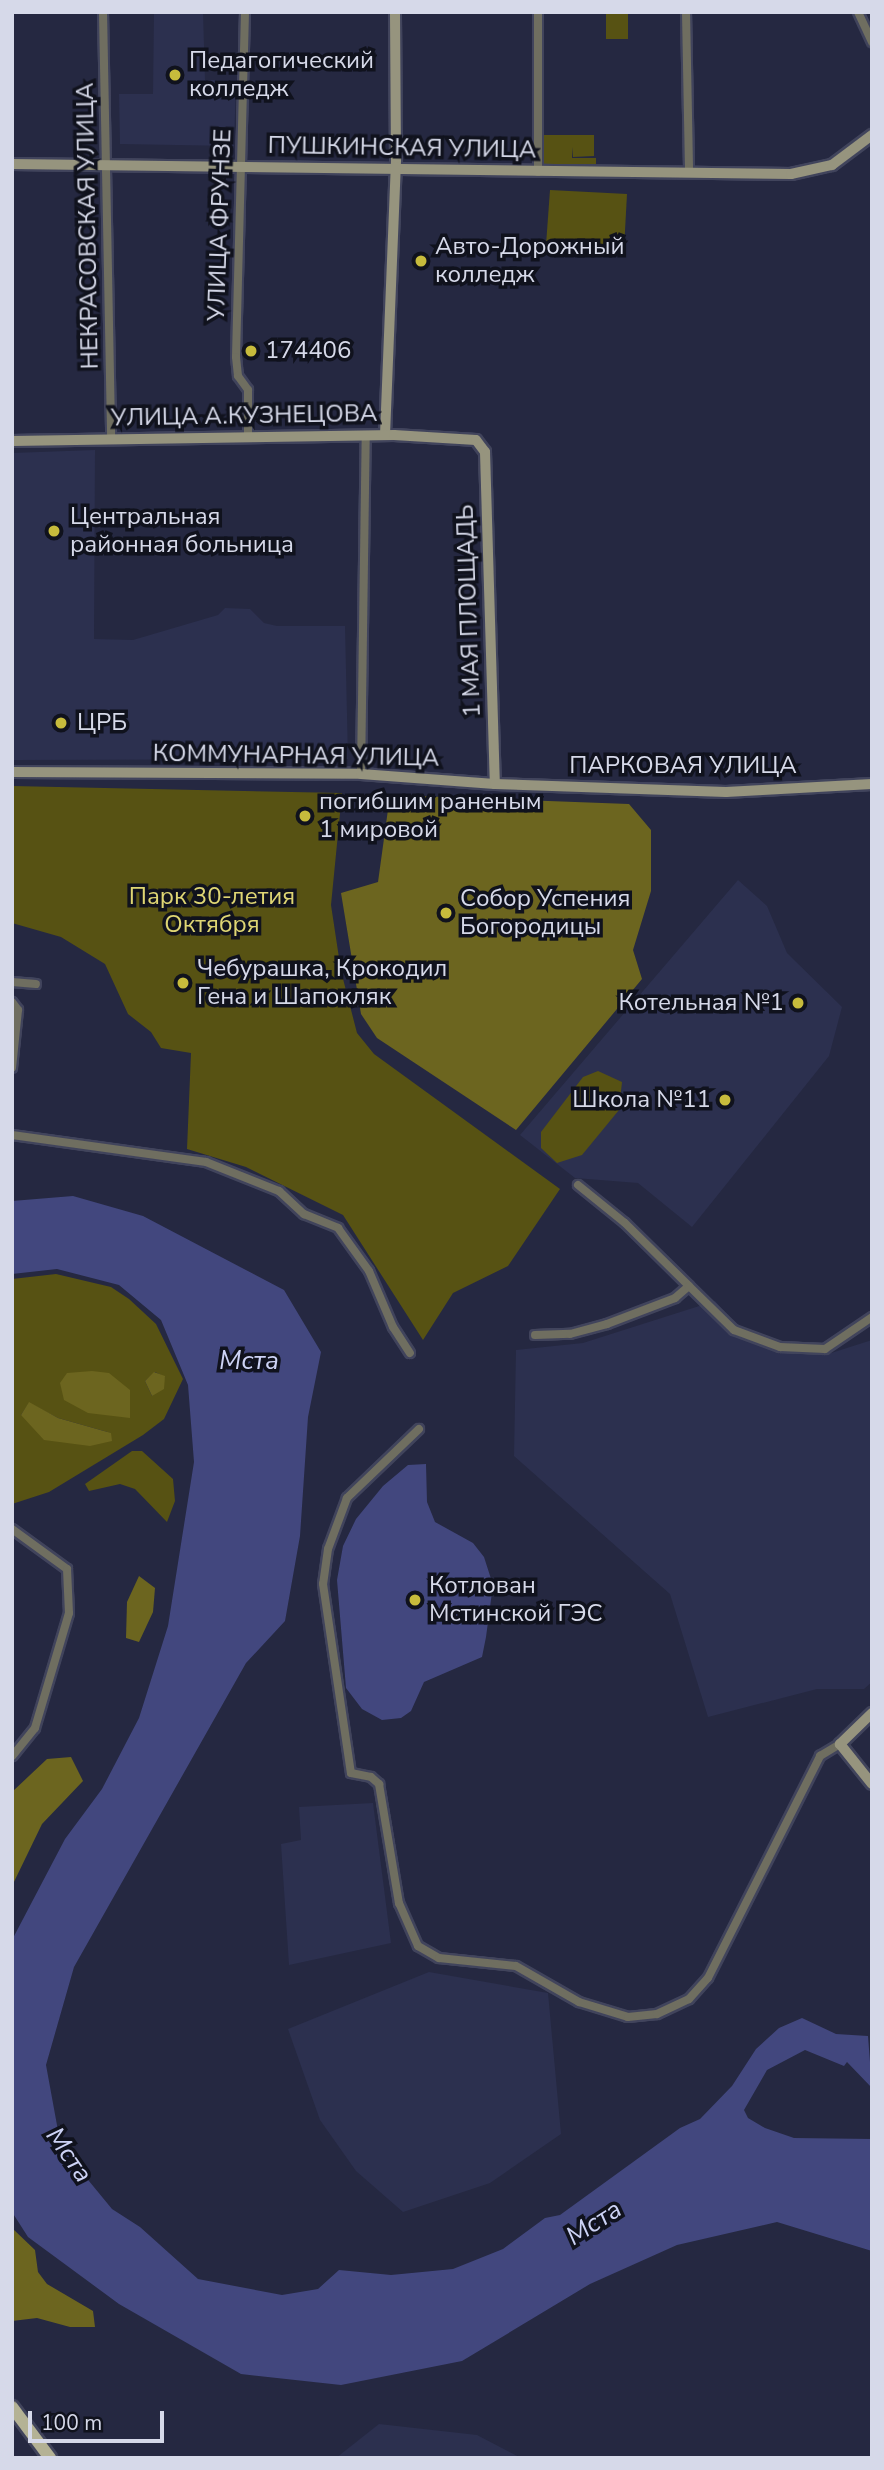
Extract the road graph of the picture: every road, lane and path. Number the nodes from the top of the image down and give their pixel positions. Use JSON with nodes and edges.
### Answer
{"nodes":[{"id":1,"x":103,"y":12,"type":"edge"},
{"id":2,"x":245,"y":12,"type":"edge"},
{"id":3,"x":395,"y":12,"type":"edge"},
{"id":4,"x":538,"y":12,"type":"edge"},
{"id":5,"x":686,"y":12,"type":"edge"},
{"id":6,"x":858,"y":12,"type":"edge"},
{"id":7,"x":872,"y":42,"type":"edge"},
{"id":8,"x":872,"y":135,"type":"edge"},
{"id":9,"x":12,"y":164,"type":"edge"},
{"id":10,"x":106,"y":165,"type":"junction"},
{"id":11,"x":243,"y":166,"type":"junction"},
{"id":12,"x":395,"y":166,"type":"junction"},
{"id":13,"x":538,"y":172,"type":"junction"},
{"id":14,"x":688,"y":172,"type":"junction"},
{"id":15,"x":366,"y":435,"type":"junction"},
{"id":16,"x":385,"y":435,"type":"junction"},
{"id":17,"x":248,"y":436,"type":"junction"},
{"id":18,"x":111,"y":439,"type":"junction"},
{"id":19,"x":476,"y":440,"type":"joint"},
{"id":20,"x":12,"y":441,"type":"edge"},
{"id":21,"x":12,"y":772,"type":"edge"},
{"id":22,"x":360,"y":774,"type":"junction"},
{"id":23,"x":495,"y":784,"type":"junction"},
{"id":24,"x":872,"y":784,"type":"edge"},
{"id":25,"x":12,"y":982,"type":"edge"},
{"id":26,"x":36,"y":984,"type":"dead end"},
{"id":27,"x":12,"y":1002,"type":"edge"},
{"id":28,"x":12,"y":1068,"type":"edge"},
{"id":29,"x":12,"y":1135,"type":"edge"},
{"id":30,"x":578,"y":1185,"type":"dead end"},
{"id":31,"x":688,"y":1286,"type":"junction"},
{"id":32,"x":872,"y":1317,"type":"edge"},
{"id":33,"x":535,"y":1335,"type":"dead end"},
{"id":34,"x":410,"y":1353,"type":"dead end"},
{"id":35,"x":419,"y":1429,"type":"dead end"},
{"id":36,"x":12,"y":1529,"type":"edge"},
{"id":37,"x":872,"y":1713,"type":"edge"},
{"id":38,"x":839,"y":1744,"type":"junction"},
{"id":39,"x":12,"y":1756,"type":"edge"},
{"id":40,"x":872,"y":1784,"type":"edge"},
{"id":41,"x":12,"y":2407,"type":"edge"},
{"id":42,"x":50,"y":2458,"type":"edge"}],
"edges":[{"from":1,"to":10,"type":"street","name":"НЕКРАСОВСКАЯ УЛИЦА"},
{"from":2,"to":11,"type":"street","name":"УЛИЦА ФРУНЗЕ"},
{"from":3,"to":12,"type":"main road"},
{"from":4,"to":13,"type":"street"},
{"from":5,"to":14,"type":"street"},
{"from":6,"to":7,"type":"street"},
{"from":8,"to":14,"type":"main road","name":"ПУШКИНСКАЯ УЛИЦА"},
{"from":9,"to":10,"type":"main road","name":"ПУШКИНСКАЯ УЛИЦА"},
{"from":10,"to":11,"type":"main road","name":"ПУШКИНСКАЯ УЛИЦА"},
{"from":10,"to":18,"type":"street","name":"НЕКРАСОВСКАЯ УЛИЦА"},
{"from":11,"to":12,"type":"main road","name":"ПУШКИНСКАЯ УЛИЦА"},
{"from":11,"to":17,"type":"street","name":"УЛИЦА ФРУНЗЕ"},
{"from":12,"to":13,"type":"main road","name":"ПУШКИНСКАЯ УЛИЦА"},
{"from":12,"to":16,"type":"main road"},
{"from":13,"to":14,"type":"main road","name":"ПУШКИНСКАЯ УЛИЦА"},
{"from":15,"to":16,"type":"main road","name":"УЛИЦА А.КУЗНЕЦОВА"},
{"from":15,"to":17,"type":"main road","name":"УЛИЦА А.КУЗНЕЦОВА"},
{"from":15,"to":22,"type":"street"},
{"from":16,"to":19,"type":"main road","name":"УЛИЦА А.КУЗНЕЦОВА"},
{"from":17,"to":18,"type":"main road","name":"УЛИЦА А.КУЗНЕЦОВА"},
{"from":18,"to":20,"type":"main road","name":"УЛИЦА А.КУЗНЕЦОВА"},
{"from":19,"to":23,"type":"main road","name":"1 МАЯ ПЛОЩАДЬ"},
{"from":21,"to":22,"type":"main road","name":"КОММУНАРНАЯ УЛИЦА"},
{"from":22,"to":23,"type":"main road","name":"КОММУНАРНАЯ УЛИЦА"},
{"from":23,"to":24,"type":"main road","name":"ПАРКОВАЯ УЛИЦА"},
{"from":25,"to":26,"type":"street"},
{"from":27,"to":28,"type":"street"},
{"from":29,"to":34,"type":"street"},
{"from":30,"to":31,"type":"street"},
{"from":31,"to":32,"type":"street"},
{"from":31,"to":33,"type":"street"},
{"from":35,"to":38,"type":"street"},
{"from":36,"to":39,"type":"street"},
{"from":37,"to":38,"type":"main road"},
{"from":38,"to":40,"type":"main road"},
{"from":41,"to":42,"type":"main road"}]}
